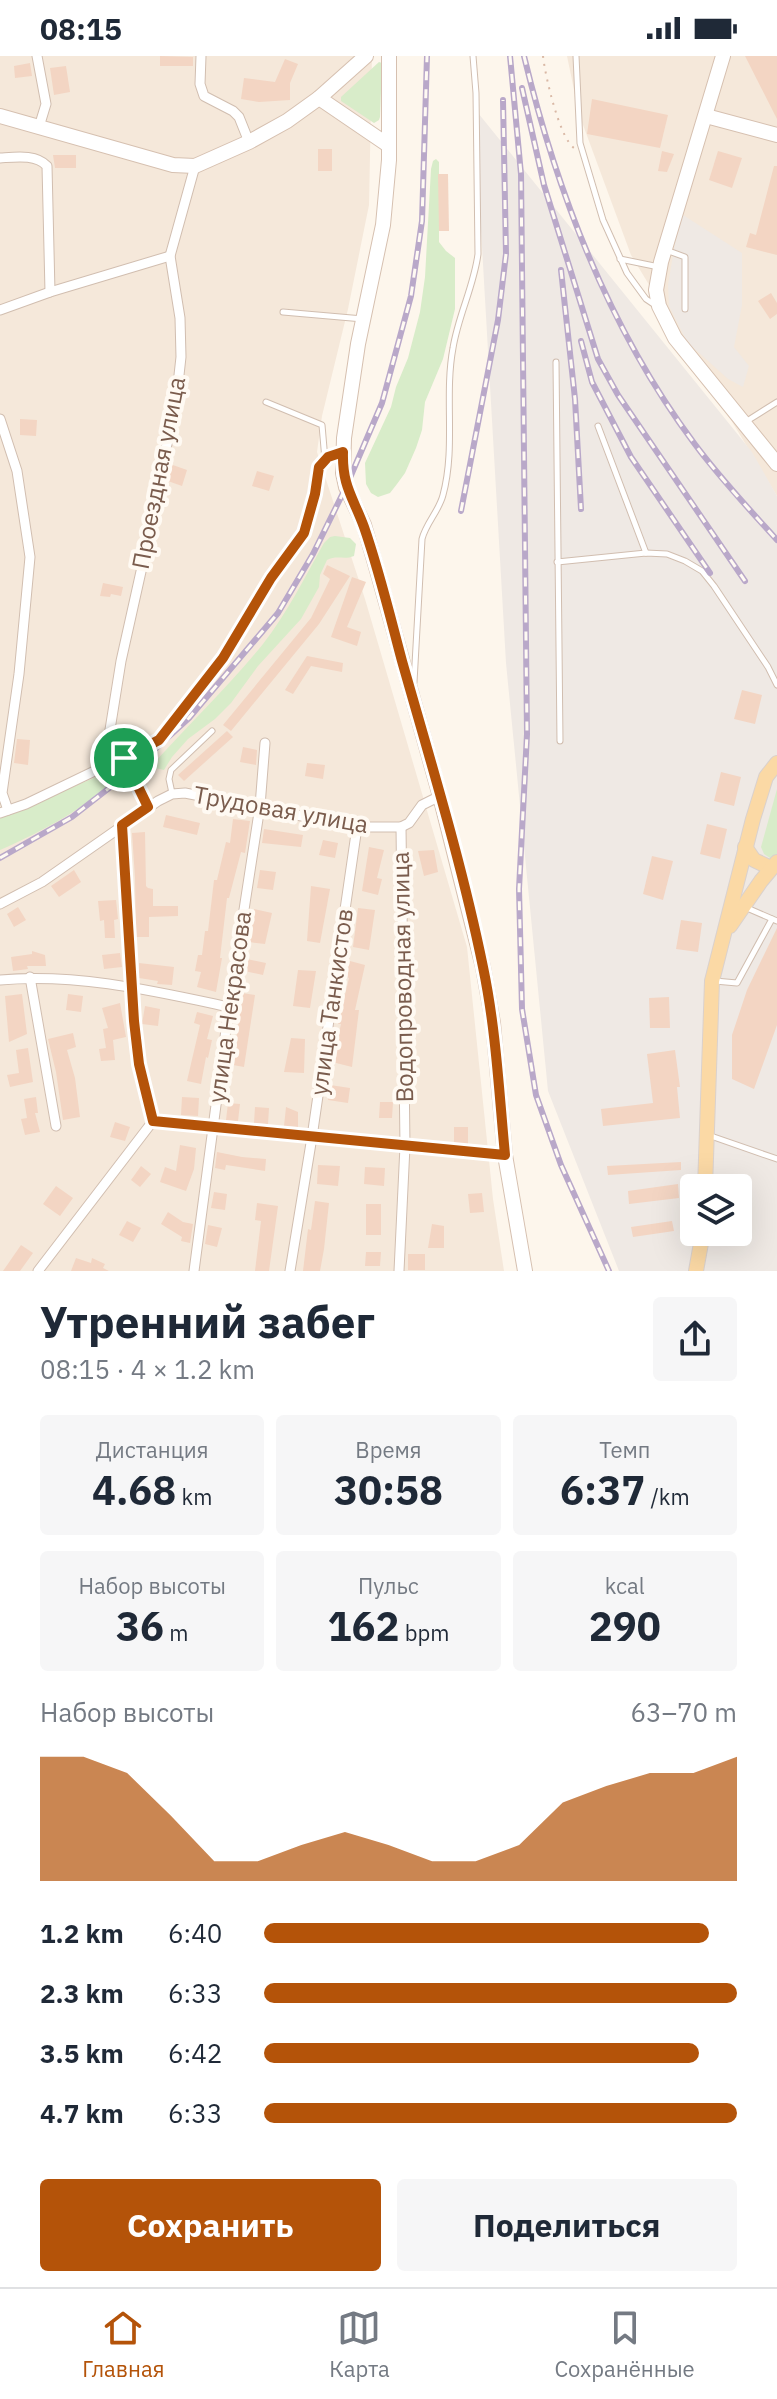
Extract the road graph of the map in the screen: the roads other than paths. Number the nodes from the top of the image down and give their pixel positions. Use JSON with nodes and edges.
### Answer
{"nodes":[{"id":1,"x":37,"y":56,"type":"edge"},
{"id":2,"x":201,"y":56,"type":"edge"},
{"id":3,"x":366,"y":56,"type":"edge"},
{"id":4,"x":389,"y":56,"type":"edge"},
{"id":5,"x":473,"y":56,"type":"edge"},
{"id":6,"x":576,"y":56,"type":"edge"},
{"id":7,"x":723,"y":56,"type":"edge"},
{"id":8,"x":319,"y":98,"type":"junction"},
{"id":9,"x":0,"y":116,"type":"edge"},
{"id":10,"x":706,"y":116,"type":"junction"},
{"id":11,"x":39,"y":127,"type":"junction"},
{"id":12,"x":777,"y":135,"type":"edge"},
{"id":13,"x":249,"y":142,"type":"junction"},
{"id":14,"x":388,"y":145,"type":"junction"},
{"id":15,"x":0,"y":158,"type":"edge"},
{"id":16,"x":195,"y":166,"type":"junction"},
{"id":17,"x":665,"y":250,"type":"junction"},
{"id":18,"x":170,"y":256,"type":"junction"},
{"id":19,"x":620,"y":259,"type":"junction"},
{"id":20,"x":660,"y":267,"type":"junction"},
{"id":21,"x":50,"y":292,"type":"junction"},
{"id":22,"x":659,"y":306,"type":"junction"},
{"id":23,"x":685,"y":309,"type":"dead end"},
{"id":24,"x":0,"y":310,"type":"edge"},
{"id":25,"x":283,"y":312,"type":"dead end"},
{"id":26,"x":364,"y":320,"type":"junction"},
{"id":27,"x":556,"y":362,"type":"dead end"},
{"id":28,"x":266,"y":402,"type":"dead end"},
{"id":29,"x":777,"y":402,"type":"edge"},
{"id":30,"x":0,"y":419,"type":"edge"},
{"id":31,"x":742,"y":423,"type":"junction"},
{"id":32,"x":598,"y":426,"type":"dead end"},
{"id":33,"x":343,"y":452,"type":"junction"},
{"id":34,"x":325,"y":460,"type":"junction"},
{"id":35,"x":777,"y":464,"type":"edge"},
{"id":36,"x":646,"y":553,"type":"junction"},
{"id":37,"x":557,"y":562,"type":"junction"},
{"id":38,"x":777,"y":685,"type":"edge"},
{"id":39,"x":413,"y":699,"type":"junction"},
{"id":40,"x":212,"y":731,"type":"dead end"},
{"id":41,"x":560,"y":741,"type":"dead end"},
{"id":42,"x":265,"y":743,"type":"dead end"},
{"id":43,"x":777,"y":763,"type":"edge"},
{"id":44,"x":104,"y":767,"type":"junction"},
{"id":45,"x":1,"y":792,"type":"edge"},
{"id":46,"x":172,"y":794,"type":"junction"},
{"id":47,"x":440,"y":796,"type":"junction"},
{"id":48,"x":260,"y":806,"type":"junction"},
{"id":49,"x":4,"y":811,"type":"edge"},
{"id":50,"x":122,"y":825,"type":"junction"},
{"id":51,"x":357,"y":827,"type":"junction"},
{"id":52,"x":401,"y":827,"type":"junction"},
{"id":53,"x":745,"y":847,"type":"junction"},
{"id":54,"x":774,"y":865,"type":"edge"},
{"id":55,"x":0,"y":904,"type":"edge"},
{"id":56,"x":742,"y":907,"type":"junction"},
{"id":57,"x":774,"y":920,"type":"edge"},
{"id":58,"x":721,"y":939,"type":"junction"},
{"id":59,"x":30,"y":977,"type":"junction"},
{"id":60,"x":0,"y":980,"type":"edge"},
{"id":61,"x":712,"y":981,"type":"junction"},
{"id":62,"x":134,"y":987,"type":"junction"},
{"id":63,"x":229,"y":1007,"type":"junction"},
{"id":64,"x":153,"y":1121,"type":"junction"},
{"id":65,"x":56,"y":1126,"type":"dead end"},
{"id":66,"x":212,"y":1127,"type":"junction"},
{"id":67,"x":707,"y":1135,"type":"junction"},
{"id":68,"x":312,"y":1137,"type":"junction"},
{"id":69,"x":405,"y":1146,"type":"junction"},
{"id":70,"x":505,"y":1155,"type":"junction"},
{"id":71,"x":777,"y":1159,"type":"edge"},
{"id":72,"x":706,"y":1174,"type":"edge"},
{"id":73,"x":700,"y":1246,"type":"edge"},
{"id":74,"x":38,"y":1271,"type":"edge"},
{"id":75,"x":194,"y":1271,"type":"edge"},
{"id":76,"x":290,"y":1271,"type":"edge"},
{"id":77,"x":399,"y":1271,"type":"edge"},
{"id":78,"x":525,"y":1271,"type":"edge"},
{"id":79,"x":696,"y":1271,"type":"edge"}],
"edges":[{"from":1,"to":11,"type":"street"},
{"from":2,"to":13,"type":"street"},
{"from":3,"to":8,"type":"main road"},
{"from":4,"to":14,"type":"main road"},
{"from":5,"to":39,"type":"lane"},
{"from":6,"to":19,"type":"lane"},
{"from":7,"to":10,"type":"main road"},
{"from":8,"to":13,"type":"main road"},
{"from":8,"to":14,"type":"main road"},
{"from":9,"to":11,"type":"main road"},
{"from":10,"to":12,"type":"main road"},
{"from":10,"to":17,"type":"main road"},
{"from":11,"to":16,"type":"main road"},
{"from":13,"to":16,"type":"main road"},
{"from":14,"to":26,"type":"main road"},
{"from":15,"to":21,"type":"street"},
{"from":16,"to":18,"type":"street","name":"Проездная улица"},
{"from":17,"to":20,"type":"main road"},
{"from":17,"to":23,"type":"lane"},
{"from":18,"to":21,"type":"street"},
{"from":18,"to":44,"type":"street","name":"Проездная улица"},
{"from":19,"to":20,"type":"lane"},
{"from":19,"to":22,"type":"lane"},
{"from":20,"to":22,"type":"main road"},
{"from":21,"to":24,"type":"street"},
{"from":22,"to":31,"type":"main road"},
{"from":25,"to":26,"type":"lane"},
{"from":26,"to":33,"type":"main road"},
{"from":27,"to":37,"type":"lane"},
{"from":28,"to":34,"type":"lane"},
{"from":29,"to":31,"type":"lane"},
{"from":30,"to":45,"type":"street"},
{"from":31,"to":35,"type":"main road"},
{"from":32,"to":36,"type":"lane"},
{"from":33,"to":34,"type":"street"},
{"from":33,"to":39,"type":"main road"},
{"from":34,"to":44,"type":"street"},
{"from":36,"to":37,"type":"lane"},
{"from":36,"to":38,"type":"lane"},
{"from":37,"to":41,"type":"lane"},
{"from":39,"to":47,"type":"main road"},
{"from":40,"to":46,"type":"lane"},
{"from":42,"to":48,"type":"street","name":"улица Некрасова"},
{"from":43,"to":53,"type":"main road"},
{"from":44,"to":49,"type":"street"},
{"from":45,"to":49,"type":"street"},
{"from":46,"to":48,"type":"street","name":"Трудовая улица"},
{"from":46,"to":50,"type":"street","name":"Трудовая улица"},
{"from":47,"to":52,"type":"street","name":"Трудовая улица"},
{"from":47,"to":70,"type":"main road"},
{"from":48,"to":51,"type":"street","name":"Трудовая улица"},
{"from":48,"to":63,"type":"street","name":"улица Некрасова"},
{"from":50,"to":55,"type":"street","name":"Трудовая улица"},
{"from":50,"to":62,"type":"street"},
{"from":51,"to":52,"type":"street","name":"Трудовая улица"},
{"from":51,"to":68,"type":"street","name":"улица Танкистов"},
{"from":52,"to":69,"type":"street","name":"Водопроводная улица"},
{"from":53,"to":54,"type":"main road"},
{"from":53,"to":58,"type":"main road"},
{"from":54,"to":56,"type":"main road"},
{"from":56,"to":57,"type":"lane"},
{"from":56,"to":58,"type":"main road"},
{"from":57,"to":61,"type":"lane"},
{"from":58,"to":61,"type":"main road"},
{"from":59,"to":60,"type":"street"},
{"from":59,"to":62,"type":"street"},
{"from":59,"to":65,"type":"street"},
{"from":61,"to":67,"type":"main road"},
{"from":62,"to":63,"type":"street"},
{"from":62,"to":64,"type":"street"},
{"from":63,"to":66,"type":"street","name":"улица Некрасова"},
{"from":64,"to":66,"type":"street"},
{"from":64,"to":74,"type":"street"},
{"from":66,"to":68,"type":"street"},
{"from":66,"to":75,"type":"street","name":"улица Некрасова"},
{"from":67,"to":71,"type":"lane"},
{"from":67,"to":72,"type":"main road"},
{"from":68,"to":69,"type":"street"},
{"from":68,"to":76,"type":"street","name":"улица Танкистов"},
{"from":69,"to":70,"type":"street"},
{"from":69,"to":77,"type":"street","name":"Водопроводная улица"},
{"from":70,"to":78,"type":"main road"},
{"from":73,"to":79,"type":"main road"}]}
